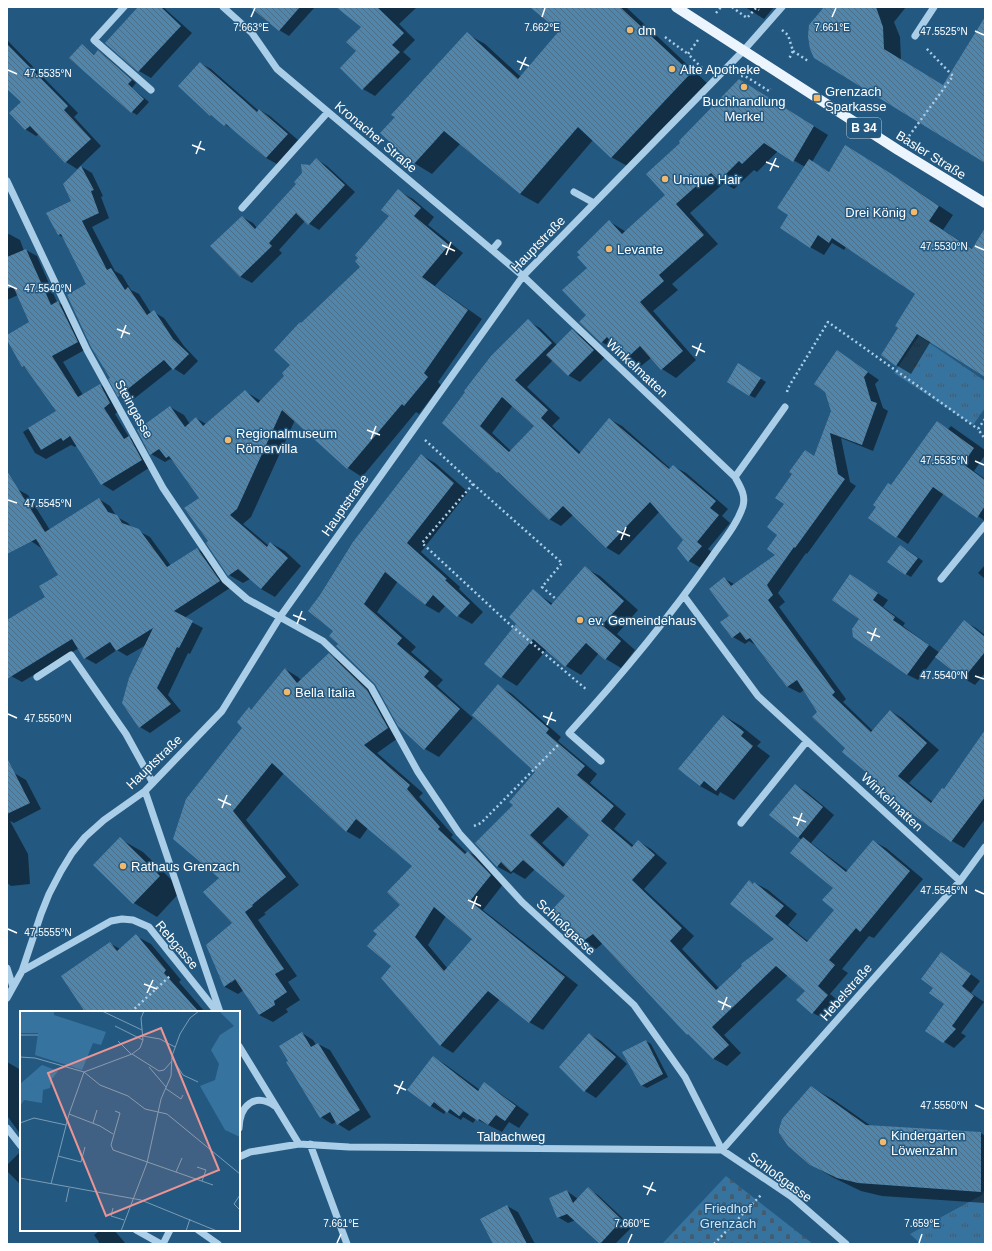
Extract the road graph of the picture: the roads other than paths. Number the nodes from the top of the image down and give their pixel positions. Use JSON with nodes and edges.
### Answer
{"nodes":[{"id":1,"x":124,"y":7,"type":"edge"},
{"id":2,"x":223,"y":7,"type":"edge"},
{"id":3,"x":676,"y":7,"type":"edge"},
{"id":4,"x":782,"y":7,"type":"edge"},
{"id":5,"x":934,"y":7,"type":"edge"},
{"id":6,"x":915,"y":36,"type":"road end"},
{"id":7,"x":744,"y":50,"type":"junction"},
{"id":8,"x":151,"y":90,"type":"dead end"},
{"id":9,"x":328,"y":112,"type":"junction"},
{"id":10,"x":7,"y":181,"type":"edge"},
{"id":11,"x":574,"y":192,"type":"dead end"},
{"id":12,"x":594,"y":203,"type":"junction"},
{"id":13,"x":985,"y":203,"type":"edge"},
{"id":14,"x":242,"y":208,"type":"dead end"},
{"id":15,"x":498,"y":243,"type":"dead end"},
{"id":16,"x":492,"y":250,"type":"junction"},
{"id":17,"x":523,"y":276,"type":"junction"},
{"id":18,"x":785,"y":407,"type":"road end"},
{"id":19,"x":736,"y":478,"type":"junction"},
{"id":20,"x":985,"y":525,"type":"edge"},
{"id":21,"x":941,"y":579,"type":"dead end"},
{"id":22,"x":684,"y":596,"type":"junction"},
{"id":23,"x":280,"y":617,"type":"junction"},
{"id":24,"x":37,"y":677,"type":"dead end"},
{"id":25,"x":807,"y":741,"type":"junction"},
{"id":26,"x":601,"y":761,"type":"dead end"},
{"id":27,"x":153,"y":783,"type":"junction"},
{"id":28,"x":145,"y":791,"type":"junction"},
{"id":29,"x":741,"y":823,"type":"dead end"},
{"id":30,"x":985,"y":847,"type":"edge"},
{"id":31,"x":960,"y":881,"type":"junction"},
{"id":32,"x":7,"y":968,"type":"edge"},
{"id":33,"x":22,"y":971,"type":"junction"},
{"id":34,"x":13,"y":987,"type":"junction"},
{"id":35,"x":7,"y":998,"type":"edge"},
{"id":36,"x":216,"y":1011,"type":"edge"},
{"id":37,"x":220,"y":1011,"type":"edge"},
{"id":38,"x":240,"y":1048,"type":"edge"},
{"id":39,"x":280,"y":1113,"type":"junction"},
{"id":40,"x":240,"y":1120,"type":"edge"},
{"id":41,"x":7,"y":1128,"type":"edge"},
{"id":42,"x":299,"y":1144,"type":"junction"},
{"id":43,"x":310,"y":1144,"type":"junction"},
{"id":44,"x":20,"y":1145,"type":"edge"},
{"id":45,"x":722,"y":1150,"type":"junction"},
{"id":46,"x":240,"y":1157,"type":"edge"},
{"id":47,"x":138,"y":1231,"type":"edge"},
{"id":48,"x":169,"y":1231,"type":"edge"},
{"id":49,"x":199,"y":1231,"type":"edge"},
{"id":50,"x":162,"y":1244,"type":"edge"},
{"id":51,"x":218,"y":1244,"type":"edge"},
{"id":52,"x":347,"y":1244,"type":"edge"},
{"id":53,"x":846,"y":1244,"type":"edge"}],
"edges":[{"from":1,"to":8,"type":"street"},
{"from":2,"to":9,"type":"street","name":"Kronacher Straße"},
{"from":3,"to":7,"type":"main road","number":"B 34"},
{"from":4,"to":7,"type":"street","name":"Hauptstraße"},
{"from":5,"to":6,"type":"street"},
{"from":7,"to":12,"type":"street","name":"Hauptstraße"},
{"from":7,"to":13,"type":"main road","name":"Basler Straße","number":"B 34"},
{"from":9,"to":14,"type":"street"},
{"from":9,"to":16,"type":"street","name":"Kronacher Straße"},
{"from":10,"to":23,"type":"street","name":"Steingasse"},
{"from":11,"to":12,"type":"street"},
{"from":12,"to":17,"type":"street","name":"Hauptstraße"},
{"from":15,"to":16,"type":"street"},
{"from":16,"to":17,"type":"street","name":"Kronacher Straße"},
{"from":17,"to":19,"type":"street","name":"Winkelmatten"},
{"from":17,"to":23,"type":"street","name":"Hauptstraße"},
{"from":18,"to":19,"type":"street"},
{"from":19,"to":22,"type":"street","name":"Winkelmatten"},
{"from":20,"to":21,"type":"street"},
{"from":22,"to":25,"type":"street","name":"Winkelmatten"},
{"from":22,"to":26,"type":"street","name":"Winkelmatten"},
{"from":23,"to":27,"type":"street","name":"Hauptstraße"},
{"from":23,"to":45,"type":"street","name":"Schloßgasse"},
{"from":24,"to":27,"type":"street"},
{"from":25,"to":29,"type":"street"},
{"from":25,"to":31,"type":"street","name":"Winkelmatten"},
{"from":27,"to":28,"type":"street","name":"Hauptstraße"},
{"from":28,"to":33,"type":"street","name":"Hauptstraße"},
{"from":28,"to":37,"type":"street","name":"Rebgasse"},
{"from":30,"to":31,"type":"street","name":"Hebelstraße"},
{"from":31,"to":45,"type":"street","name":"Hebelstraße"},
{"from":32,"to":34,"type":"street"},
{"from":33,"to":34,"type":"street","name":"Hauptstraße"},
{"from":33,"to":36,"type":"street","name":"Rebgasse"},
{"from":34,"to":35,"type":"street","name":"Hauptstraße"},
{"from":38,"to":39,"type":"street"},
{"from":39,"to":40,"type":"street"},
{"from":39,"to":42,"type":"street"},
{"from":41,"to":44,"type":"street"},
{"from":42,"to":43,"type":"street","name":"Talbachweg"},
{"from":42,"to":46,"type":"street"},
{"from":43,"to":45,"type":"street","name":"Talbachweg"},
{"from":43,"to":52,"type":"street"},
{"from":45,"to":53,"type":"street","name":"Schloßgasse"},
{"from":47,"to":50,"type":"street"},
{"from":48,"to":50,"type":"street"},
{"from":49,"to":51,"type":"street"}]}
